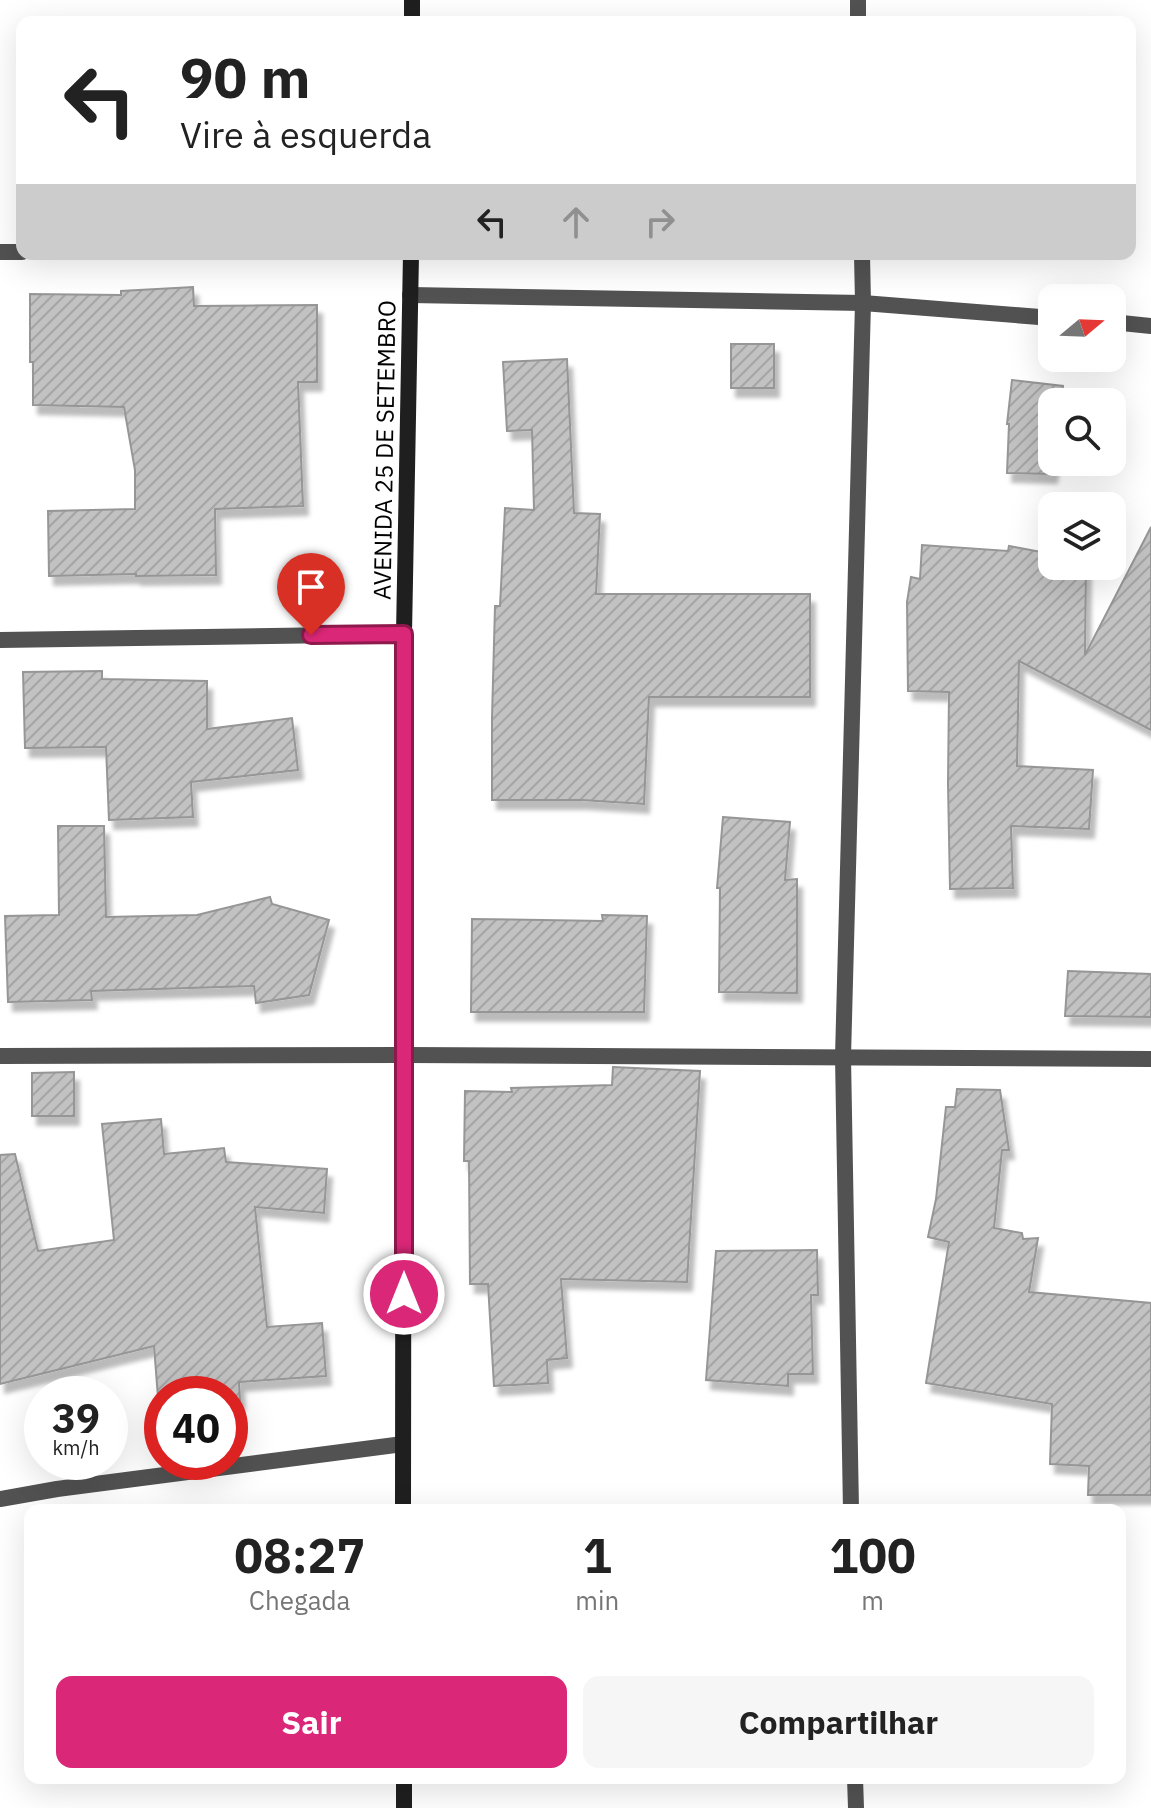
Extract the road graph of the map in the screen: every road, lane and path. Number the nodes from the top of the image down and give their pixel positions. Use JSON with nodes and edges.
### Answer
{"nodes":[{"id":1,"x":411,"y":260,"type":"edge"},
{"id":2,"x":862,"y":260,"type":"edge"},
{"id":3,"x":410,"y":295,"type":"junction"},
{"id":4,"x":863,"y":303,"type":"junction"},
{"id":5,"x":1038,"y":317,"type":"edge"},
{"id":6,"x":1126,"y":323,"type":"edge"},
{"id":7,"x":1151,"y":326,"type":"edge"},
{"id":8,"x":404,"y":634,"type":"junction"},
{"id":9,"x":0,"y":640,"type":"edge"},
{"id":10,"x":405,"y":1055,"type":"junction"},
{"id":11,"x":0,"y":1056,"type":"edge"},
{"id":12,"x":843,"y":1057,"type":"junction"},
{"id":13,"x":1151,"y":1059,"type":"edge"},
{"id":14,"x":403,"y":1444,"type":"junction"},
{"id":15,"x":0,"y":1499,"type":"edge"},
{"id":16,"x":403,"y":1504,"type":"edge"},
{"id":17,"x":851,"y":1504,"type":"edge"},
{"id":18,"x":404,"y":1784,"type":"edge"},
{"id":19,"x":855,"y":1784,"type":"edge"},
{"id":20,"x":404,"y":1808,"type":"edge"},
{"id":21,"x":856,"y":1808,"type":"edge"}],
"edges":[{"from":1,"to":3,"type":"street","name":"AVENIDA 25 DE SETEMBRO"},
{"from":2,"to":4,"type":"street"},
{"from":3,"to":4,"type":"street"},
{"from":3,"to":8,"type":"street","name":"AVENIDA 25 DE SETEMBRO"},
{"from":4,"to":5,"type":"street"},
{"from":4,"to":12,"type":"street"},
{"from":6,"to":7,"type":"street"},
{"from":8,"to":9,"type":"street"},
{"from":8,"to":10,"type":"street","name":"AVENIDA 25 DE SETEMBRO"},
{"from":10,"to":11,"type":"street"},
{"from":10,"to":12,"type":"street"},
{"from":10,"to":14,"type":"street","name":"AVENIDA 25 DE SETEMBRO"},
{"from":12,"to":13,"type":"street"},
{"from":12,"to":17,"type":"street"},
{"from":14,"to":15,"type":"street"},
{"from":14,"to":16,"type":"street","name":"AVENIDA 25 DE SETEMBRO"},
{"from":18,"to":20,"type":"street"},
{"from":19,"to":21,"type":"street"}]}
